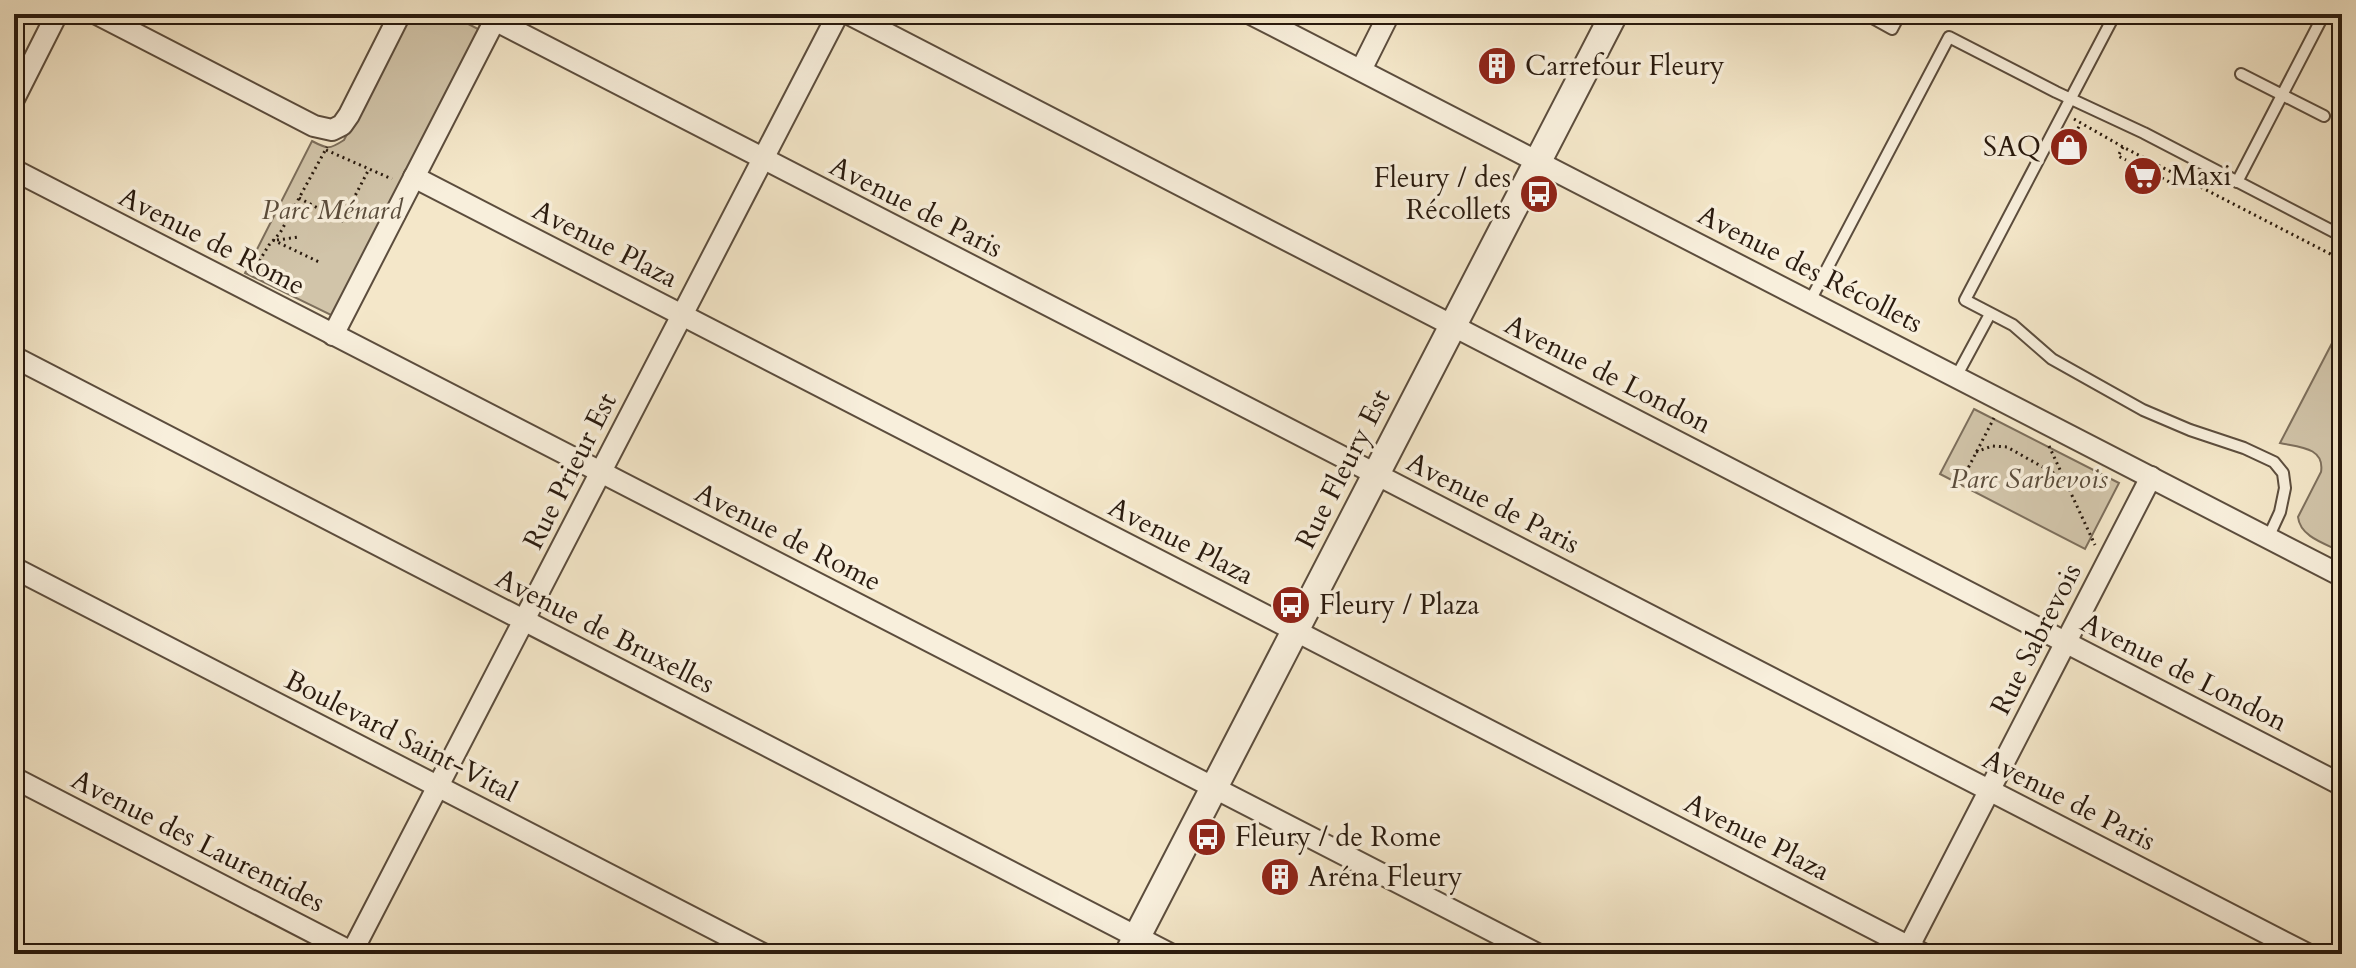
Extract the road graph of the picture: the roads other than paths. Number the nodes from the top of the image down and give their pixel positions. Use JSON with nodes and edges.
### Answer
{"nodes":[{"id":1,"x":57,"y":14,"type":"edge"},
{"id":2,"x":97,"y":14,"type":"edge"},
{"id":3,"x":400,"y":14,"type":"edge"},
{"id":4,"x":838,"y":14,"type":"edge"},
{"id":5,"x":849,"y":14,"type":"edge"},
{"id":6,"x":1251,"y":14,"type":"edge"},
{"id":7,"x":1389,"y":14,"type":"edge"},
{"id":8,"x":1614,"y":14,"type":"edge"},
{"id":9,"x":1865,"y":14,"type":"edge"},
{"id":10,"x":1900,"y":14,"type":"edge"},
{"id":11,"x":2115,"y":14,"type":"edge"},
{"id":12,"x":2324,"y":14,"type":"edge"},
{"id":13,"x":492,"y":16,"type":"edge"},
{"id":14,"x":1361,"y":70,"type":"junction"},
{"id":15,"x":2241,"y":74,"type":"dead end"},
{"id":16,"x":2282,"y":95,"type":"junction"},
{"id":17,"x":2071,"y":98,"type":"junction"},
{"id":18,"x":14,"y":99,"type":"edge"},
{"id":19,"x":2324,"y":116,"type":"dead end"},
{"id":20,"x":763,"y":159,"type":"junction"},
{"id":21,"x":1538,"y":160,"type":"junction"},
{"id":22,"x":14,"y":170,"type":"edge"},
{"id":23,"x":411,"y":182,"type":"junction"},
{"id":24,"x":2237,"y":182,"type":"junction"},
{"id":25,"x":2342,"y":236,"type":"edge"},
{"id":26,"x":1810,"y":301,"type":"junction"},
{"id":27,"x":1990,"y":314,"type":"junction"},
{"id":28,"x":683,"y":315,"type":"junction"},
{"id":29,"x":1453,"y":326,"type":"junction"},
{"id":30,"x":333,"y":335,"type":"junction"},
{"id":31,"x":14,"y":357,"type":"edge"},
{"id":32,"x":1956,"y":377,"type":"junction"},
{"id":33,"x":601,"y":472,"type":"junction"},
{"id":34,"x":1376,"y":474,"type":"junction"},
{"id":35,"x":2151,"y":477,"type":"junction"},
{"id":36,"x":2268,"y":538,"type":"junction"},
{"id":37,"x":14,"y":568,"type":"edge"},
{"id":38,"x":2342,"y":576,"type":"edge"},
{"id":39,"x":525,"y":621,"type":"junction"},
{"id":40,"x":1295,"y":631,"type":"junction"},
{"id":41,"x":2065,"y":642,"type":"junction"},
{"id":42,"x":14,"y":778,"type":"edge"},
{"id":43,"x":2342,"y":785,"type":"edge"},
{"id":44,"x":437,"y":786,"type":"junction"},
{"id":45,"x":1214,"y":788,"type":"junction"},
{"id":46,"x":1990,"y":792,"type":"junction"},
{"id":47,"x":1133,"y":946,"type":"edge"},
{"id":48,"x":1912,"y":952,"type":"edge"},
{"id":49,"x":353,"y":953,"type":"edge"},
{"id":50,"x":763,"y":954,"type":"edge"},
{"id":51,"x":1170,"y":954,"type":"edge"},
{"id":52,"x":1537,"y":954,"type":"edge"},
{"id":53,"x":2307,"y":954,"type":"edge"}],
"edges":[{"from":1,"to":18,"type":"street"},
{"from":2,"to":3,"type":"street"},
{"from":4,"to":20,"type":"street","name":"Rue Prieur Est"},
{"from":5,"to":29,"type":"street","name":"Avenue de London"},
{"from":6,"to":14,"type":"street","name":"Avenue des Récollets"},
{"from":7,"to":14,"type":"street"},
{"from":8,"to":21,"type":"street","name":"Rue Fleury Est"},
{"from":9,"to":10,"type":"lane"},
{"from":11,"to":17,"type":"lane"},
{"from":12,"to":16,"type":"lane"},
{"from":13,"to":20,"type":"street","name":"Avenue de Paris"},
{"from":13,"to":23,"type":"street"},
{"from":14,"to":21,"type":"street","name":"Avenue des Récollets"},
{"from":15,"to":16,"type":"lane"},
{"from":16,"to":19,"type":"lane"},
{"from":16,"to":24,"type":"lane"},
{"from":17,"to":24,"type":"lane"},
{"from":17,"to":26,"type":"lane"},
{"from":17,"to":27,"type":"lane"},
{"from":20,"to":28,"type":"street","name":"Rue Prieur Est"},
{"from":20,"to":34,"type":"street","name":"Avenue de Paris"},
{"from":21,"to":26,"type":"street","name":"Avenue des Récollets"},
{"from":21,"to":29,"type":"street","name":"Rue Fleury Est"},
{"from":22,"to":30,"type":"street","name":"Avenue de Rome"},
{"from":23,"to":28,"type":"street","name":"Avenue Plaza"},
{"from":23,"to":30,"type":"street"},
{"from":24,"to":25,"type":"lane"},
{"from":26,"to":32,"type":"street","name":"Avenue des Récollets"},
{"from":27,"to":32,"type":"lane"},
{"from":27,"to":36,"type":"lane"},
{"from":28,"to":33,"type":"street","name":"Rue Prieur Est"},
{"from":28,"to":40,"type":"street","name":"Avenue Plaza"},
{"from":29,"to":34,"type":"street","name":"Rue Fleury Est"},
{"from":29,"to":41,"type":"street","name":"Avenue de London"},
{"from":30,"to":33,"type":"street","name":"Avenue de Rome"},
{"from":31,"to":39,"type":"street","name":"Avenue de Bruxelles"},
{"from":32,"to":35,"type":"street","name":"Avenue des Récollets"},
{"from":33,"to":39,"type":"street","name":"Rue Prieur Est"},
{"from":33,"to":45,"type":"street","name":"Avenue de Rome"},
{"from":34,"to":40,"type":"street","name":"Rue Fleury Est"},
{"from":34,"to":46,"type":"street","name":"Avenue de Paris"},
{"from":35,"to":36,"type":"street","name":"Avenue des Récollets"},
{"from":35,"to":41,"type":"street","name":"Rue Sabrevois"},
{"from":36,"to":38,"type":"street","name":"Avenue des Récollets"},
{"from":37,"to":44,"type":"street","name":"Boulevard Saint-Vital"},
{"from":39,"to":44,"type":"street","name":"Rue Prieur Est"},
{"from":39,"to":47,"type":"street","name":"Avenue de Bruxelles"},
{"from":40,"to":45,"type":"street","name":"Rue Fleury Est"},
{"from":40,"to":48,"type":"street","name":"Avenue Plaza"},
{"from":41,"to":43,"type":"street","name":"Avenue de London"},
{"from":41,"to":46,"type":"street","name":"Rue Sabrevois"},
{"from":42,"to":49,"type":"street","name":"Avenue des Laurentides"},
{"from":44,"to":49,"type":"street","name":"Rue Prieur Est"},
{"from":44,"to":50,"type":"street","name":"Boulevard Saint-Vital"},
{"from":45,"to":47,"type":"street","name":"Rue Fleury Est"},
{"from":45,"to":52,"type":"street","name":"Avenue de Rome"},
{"from":46,"to":48,"type":"street","name":"Rue Sabrevois"},
{"from":46,"to":53,"type":"street","name":"Avenue de Paris"},
{"from":47,"to":51,"type":"street","name":"Avenue de Bruxelles"}]}
